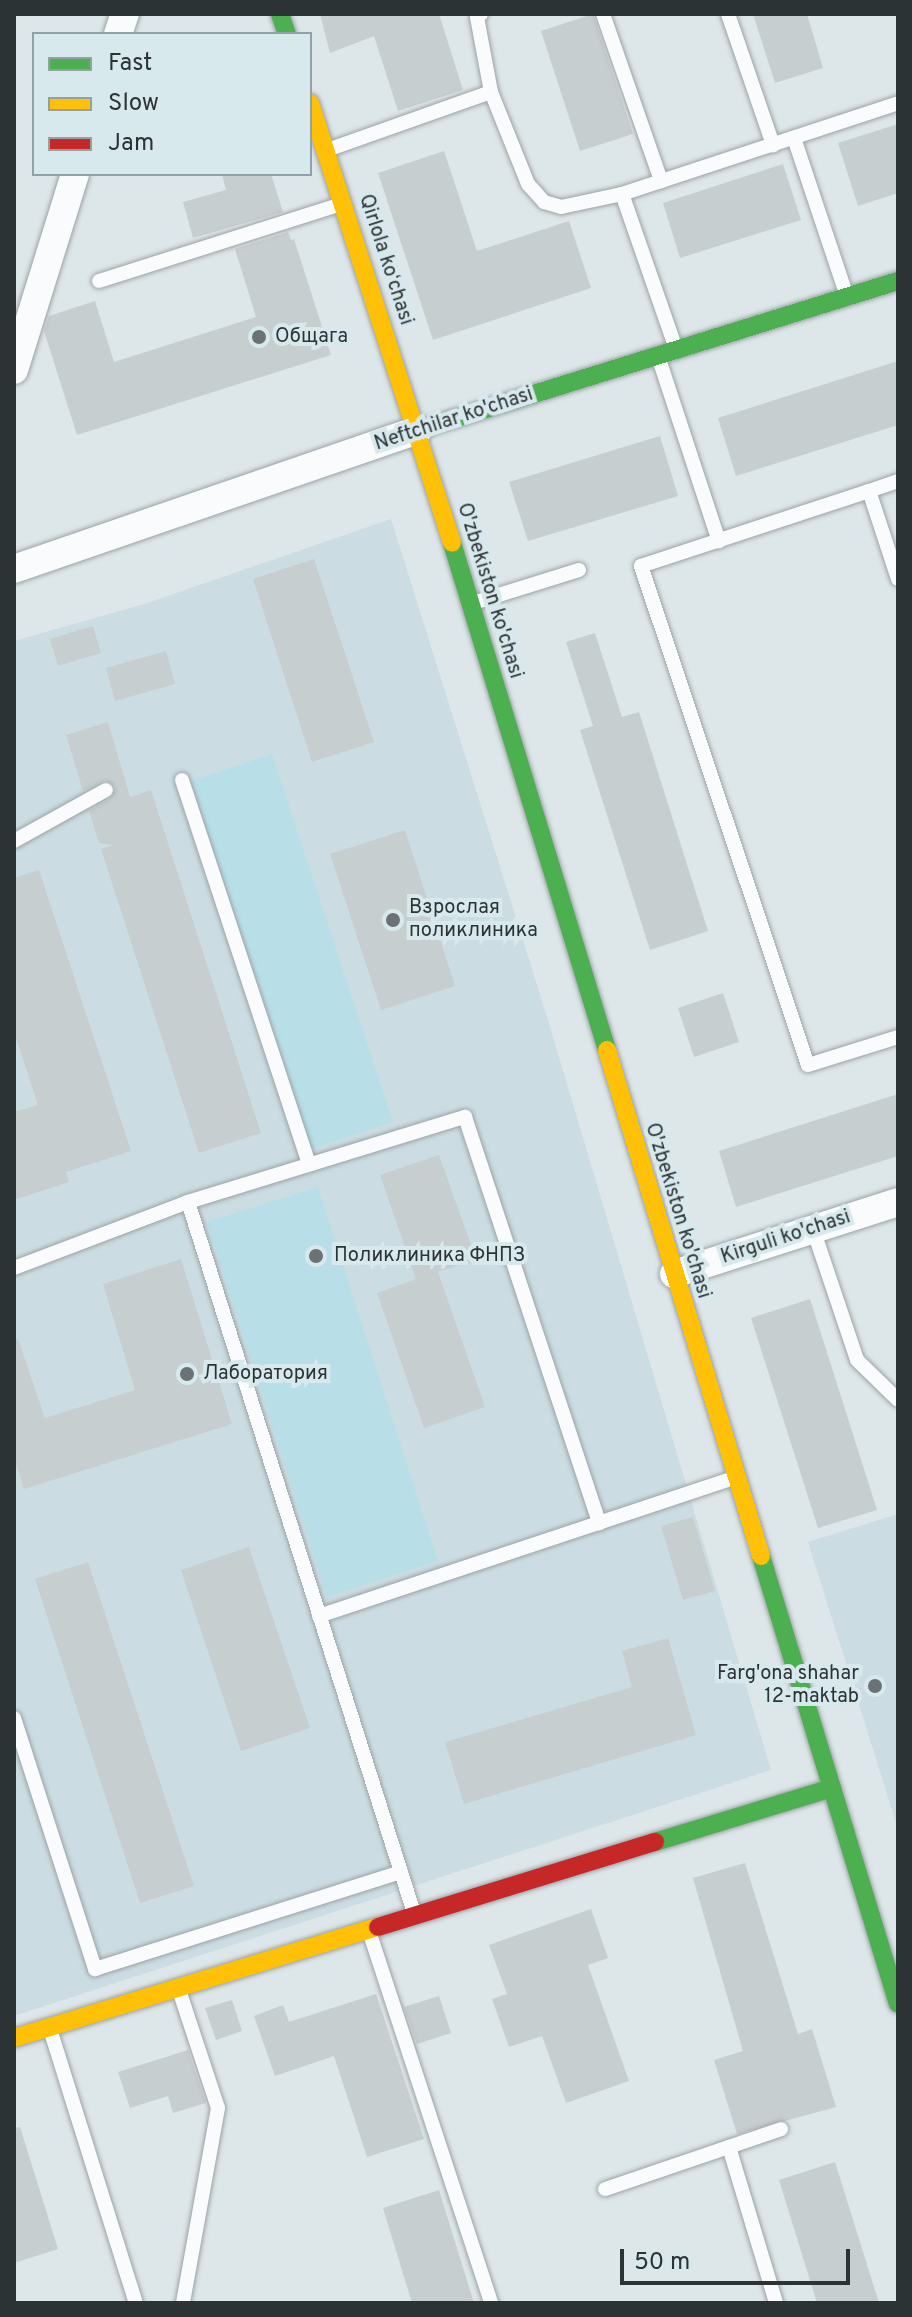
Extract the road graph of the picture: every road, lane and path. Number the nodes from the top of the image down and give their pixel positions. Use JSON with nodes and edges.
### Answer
{"nodes":[{"id":1,"x":481,"y":14,"type":"edge"},
{"id":2,"x":603,"y":14,"type":"edge"},
{"id":3,"x":728,"y":14,"type":"edge"},
{"id":4,"x":491,"y":92,"type":"junction"},
{"id":5,"x":898,"y":103,"type":"edge"},
{"id":6,"x":312,"y":109,"type":"edge"},
{"id":7,"x":794,"y":138,"type":"junction"},
{"id":8,"x":773,"y":145,"type":"junction"},
{"id":9,"x":326,"y":151,"type":"junction"},
{"id":10,"x":74,"y":176,"type":"edge"},
{"id":11,"x":661,"y":181,"type":"junction"},
{"id":12,"x":622,"y":194,"type":"junction"},
{"id":13,"x":343,"y":204,"type":"junction"},
{"id":14,"x":99,"y":281,"type":"dead end"},
{"id":15,"x":898,"y":281,"type":"edge"},
{"id":16,"x":847,"y":296,"type":"junction"},
{"id":17,"x":667,"y":353,"type":"junction"},
{"id":18,"x":14,"y":370,"type":"edge"},
{"id":19,"x":418,"y":430,"type":"junction"},
{"id":20,"x":898,"y":481,"type":"edge"},
{"id":21,"x":869,"y":491,"type":"junction"},
{"id":22,"x":719,"y":541,"type":"junction"},
{"id":23,"x":14,"y":569,"type":"edge"},
{"id":24,"x":579,"y":570,"type":"dead end"},
{"id":25,"x":898,"y":579,"type":"edge"},
{"id":26,"x":470,"y":603,"type":"junction"},
{"id":27,"x":182,"y":780,"type":"dead end"},
{"id":28,"x":106,"y":790,"type":"dead end"},
{"id":29,"x":14,"y":841,"type":"edge"},
{"id":30,"x":898,"y":1037,"type":"edge"},
{"id":31,"x":309,"y":1165,"type":"junction"},
{"id":32,"x":188,"y":1202,"type":"junction"},
{"id":33,"x":898,"y":1202,"type":"edge"},
{"id":34,"x":813,"y":1229,"type":"junction"},
{"id":35,"x":14,"y":1268,"type":"edge"},
{"id":36,"x":674,"y":1274,"type":"junction"},
{"id":37,"x":898,"y":1400,"type":"edge"},
{"id":38,"x":736,"y":1477,"type":"junction"},
{"id":39,"x":599,"y":1523,"type":"junction"},
{"id":40,"x":319,"y":1616,"type":"junction"},
{"id":41,"x":14,"y":1718,"type":"edge"},
{"id":42,"x":832,"y":1788,"type":"junction"},
{"id":43,"x":401,"y":1872,"type":"junction"},
{"id":44,"x":415,"y":1915,"type":"junction"},
{"id":45,"x":369,"y":1931,"type":"junction"},
{"id":46,"x":179,"y":1989,"type":"junction"},
{"id":47,"x":898,"y":2004,"type":"edge"},
{"id":48,"x":49,"y":2027,"type":"junction"},
{"id":49,"x":14,"y":2038,"type":"edge"},
{"id":50,"x":781,"y":2129,"type":"dead end"},
{"id":51,"x":729,"y":2147,"type":"junction"},
{"id":52,"x":605,"y":2189,"type":"dead end"},
{"id":53,"x":136,"y":2303,"type":"edge"},
{"id":54,"x":183,"y":2303,"type":"edge"},
{"id":55,"x":491,"y":2303,"type":"edge"},
{"id":56,"x":776,"y":2303,"type":"edge"}],
"edges":[{"from":1,"to":4,"type":"lane"},
{"from":2,"to":11,"type":"lane"},
{"from":3,"to":8,"type":"lane"},
{"from":4,"to":9,"type":"lane"},
{"from":4,"to":12,"type":"lane"},
{"from":5,"to":7,"type":"lane"},
{"from":6,"to":9,"type":"street","name":"Qirlola koʻchasi"},
{"from":7,"to":8,"type":"lane"},
{"from":7,"to":16,"type":"lane"},
{"from":8,"to":11,"type":"lane"},
{"from":9,"to":13,"type":"street","name":"Qirlola koʻchasi"},
{"from":10,"to":18,"type":"street"},
{"from":11,"to":12,"type":"lane"},
{"from":12,"to":17,"type":"lane"},
{"from":13,"to":14,"type":"lane"},
{"from":13,"to":19,"type":"street","name":"Qirlola koʻchasi"},
{"from":15,"to":16,"type":"street","name":"Neftchilar ko'chasi"},
{"from":16,"to":17,"type":"street","name":"Neftchilar ko'chasi"},
{"from":17,"to":19,"type":"street","name":"Neftchilar ko'chasi"},
{"from":17,"to":22,"type":"lane"},
{"from":19,"to":23,"type":"street","name":"Neftchilar ko'chasi"},
{"from":19,"to":26,"type":"street","name":"O'zbekiston ko'chasi"},
{"from":20,"to":21,"type":"lane"},
{"from":21,"to":22,"type":"lane"},
{"from":21,"to":25,"type":"lane"},
{"from":22,"to":30,"type":"lane"},
{"from":24,"to":26,"type":"lane"},
{"from":26,"to":36,"type":"street","name":"O'zbekiston ko'chasi"},
{"from":27,"to":31,"type":"lane"},
{"from":28,"to":29,"type":"lane"},
{"from":31,"to":32,"type":"lane"},
{"from":31,"to":39,"type":"lane"},
{"from":32,"to":35,"type":"lane"},
{"from":32,"to":40,"type":"lane"},
{"from":33,"to":34,"type":"street","name":"Kirguli ko'chasi"},
{"from":34,"to":36,"type":"street","name":"Kirguli ko'chasi"},
{"from":34,"to":37,"type":"lane"},
{"from":36,"to":38,"type":"street","name":"O'zbekiston ko'chasi"},
{"from":38,"to":39,"type":"lane"},
{"from":38,"to":42,"type":"street","name":"O'zbekiston ko'chasi"},
{"from":39,"to":40,"type":"lane"},
{"from":40,"to":43,"type":"lane"},
{"from":41,"to":43,"type":"lane"},
{"from":42,"to":44,"type":"street"},
{"from":42,"to":47,"type":"street","name":"O'zbekiston ko'chasi"},
{"from":43,"to":44,"type":"lane"},
{"from":44,"to":45,"type":"street"},
{"from":45,"to":46,"type":"street"},
{"from":45,"to":55,"type":"lane"},
{"from":46,"to":48,"type":"street"},
{"from":46,"to":54,"type":"lane"},
{"from":48,"to":49,"type":"street"},
{"from":48,"to":53,"type":"lane"},
{"from":50,"to":51,"type":"lane"},
{"from":51,"to":52,"type":"lane"},
{"from":51,"to":56,"type":"lane"}]}
